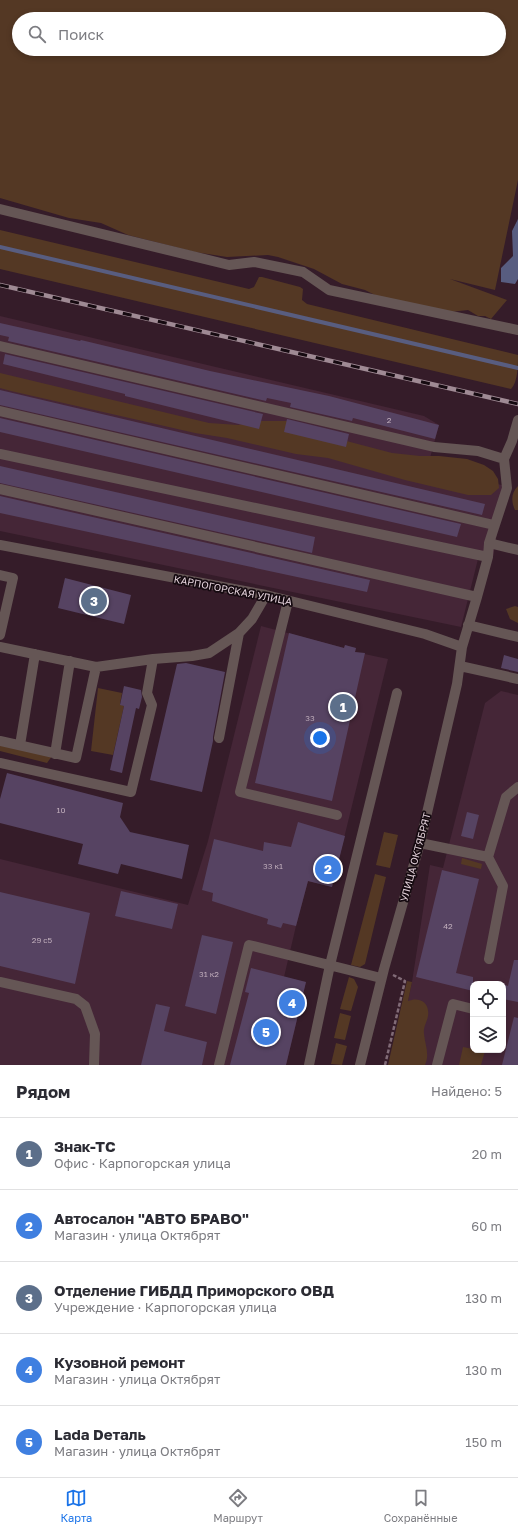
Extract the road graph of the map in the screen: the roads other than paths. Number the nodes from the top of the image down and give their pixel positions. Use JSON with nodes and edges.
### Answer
{"nodes":[{"id":1,"x":0,"y":209,"type":"edge"},
{"id":2,"x":518,"y":330,"type":"edge"},
{"id":3,"x":0,"y":346,"type":"edge"},
{"id":4,"x":0,"y":411,"type":"edge"},
{"id":5,"x":518,"y":420,"type":"edge"},
{"id":6,"x":0,"y":454,"type":"edge"},
{"id":7,"x":504,"y":459,"type":"junction"},
{"id":8,"x":0,"y":489,"type":"edge"},
{"id":9,"x":494,"y":525,"type":"junction"},
{"id":10,"x":489,"y":543,"type":"junction"},
{"id":11,"x":0,"y":545,"type":"edge"},
{"id":12,"x":518,"y":550,"type":"edge"},
{"id":13,"x":488,"y":557,"type":"junction"},
{"id":14,"x":0,"y":575,"type":"edge"},
{"id":15,"x":266,"y":595,"type":"junction"},
{"id":16,"x":477,"y":597,"type":"junction"},
{"id":17,"x":288,"y":601,"type":"junction"},
{"id":18,"x":468,"y":625,"type":"junction"},
{"id":19,"x":239,"y":633,"type":"junction"},
{"id":20,"x":0,"y":634,"type":"edge"},
{"id":21,"x":518,"y":637,"type":"edge"},
{"id":22,"x":0,"y":647,"type":"edge"},
{"id":23,"x":462,"y":647,"type":"junction"},
{"id":24,"x":35,"y":654,"type":"junction"},
{"id":25,"x":153,"y":659,"type":"junction"},
{"id":26,"x":70,"y":662,"type":"junction"},
{"id":27,"x":460,"y":666,"type":"junction"},
{"id":28,"x":96,"y":667,"type":"junction"},
{"id":29,"x":518,"y":679,"type":"edge"},
{"id":30,"x":398,"y":693,"type":"dead end"},
{"id":31,"x":219,"y":738,"type":"dead end"},
{"id":32,"x":0,"y":741,"type":"edge"},
{"id":33,"x":20,"y":746,"type":"junction"},
{"id":34,"x":56,"y":754,"type":"junction"},
{"id":35,"x":0,"y":763,"type":"edge"},
{"id":36,"x":518,"y":787,"type":"edge"},
{"id":37,"x":337,"y":815,"type":"dead end"},
{"id":38,"x":420,"y":843,"type":"junction"},
{"id":39,"x":488,"y":857,"type":"junction"},
{"id":40,"x":489,"y":959,"type":"dead end"},
{"id":41,"x":330,"y":965,"type":"junction"},
{"id":42,"x":382,"y":974,"type":"junction"},
{"id":43,"x":0,"y":982,"type":"edge"},
{"id":44,"x":470,"y":1007,"type":"edge"},
{"id":45,"x":94,"y":1065,"type":"edge"},
{"id":46,"x":219,"y":1065,"type":"edge"},
{"id":47,"x":309,"y":1065,"type":"edge"},
{"id":48,"x":360,"y":1065,"type":"edge"},
{"id":49,"x":437,"y":1065,"type":"edge"}],
"edges":[{"from":1,"to":2,"type":"street"},
{"from":3,"to":7,"type":"street"},
{"from":4,"to":9,"type":"street"},
{"from":5,"to":7,"type":"street"},
{"from":6,"to":13,"type":"street"},
{"from":7,"to":9,"type":"street","name":"УЛИЦА ОКТЯБРЯТ"},
{"from":8,"to":16,"type":"street"},
{"from":9,"to":10,"type":"street","name":"УЛИЦА ОКТЯБРЯТ"},
{"from":10,"to":12,"type":"street"},
{"from":10,"to":13,"type":"street","name":"УЛИЦА ОКТЯБРЯТ"},
{"from":11,"to":15,"type":"street","name":"КАРПОГОРСКАЯ УЛИЦА"},
{"from":13,"to":16,"type":"street","name":"УЛИЦА ОКТЯБРЯТ"},
{"from":14,"to":20,"type":"street"},
{"from":15,"to":17,"type":"street","name":"КАРПОГОРСКАЯ УЛИЦА"},
{"from":15,"to":19,"type":"street"},
{"from":16,"to":18,"type":"street","name":"УЛИЦА ОКТЯБРЯТ"},
{"from":17,"to":23,"type":"street","name":"КАРПОГОРСКАЯ УЛИЦА"},
{"from":17,"to":37,"type":"street"},
{"from":18,"to":21,"type":"street"},
{"from":18,"to":23,"type":"street","name":"УЛИЦА ОКТЯБРЯТ"},
{"from":19,"to":25,"type":"street"},
{"from":19,"to":31,"type":"street"},
{"from":22,"to":24,"type":"street"},
{"from":23,"to":27,"type":"street","name":"УЛИЦА ОКТЯБРЯТ"},
{"from":24,"to":26,"type":"street"},
{"from":24,"to":33,"type":"street"},
{"from":25,"to":28,"type":"street"},
{"from":25,"to":35,"type":"street"},
{"from":26,"to":28,"type":"street"},
{"from":26,"to":34,"type":"street"},
{"from":27,"to":29,"type":"street"},
{"from":27,"to":38,"type":"street","name":"УЛИЦА ОКТЯБРЯТ"},
{"from":28,"to":34,"type":"street"},
{"from":30,"to":41,"type":"street"},
{"from":32,"to":33,"type":"street"},
{"from":33,"to":34,"type":"street"},
{"from":36,"to":39,"type":"street"},
{"from":38,"to":39,"type":"street"},
{"from":38,"to":42,"type":"street","name":"УЛИЦА ОКТЯБРЯТ"},
{"from":39,"to":40,"type":"street"},
{"from":41,"to":42,"type":"street"},
{"from":41,"to":46,"type":"street"},
{"from":41,"to":47,"type":"street"},
{"from":42,"to":48,"type":"street","name":"УЛИЦА ОКТЯБРЯТ"},
{"from":43,"to":45,"type":"street"},
{"from":44,"to":49,"type":"street"}]}
